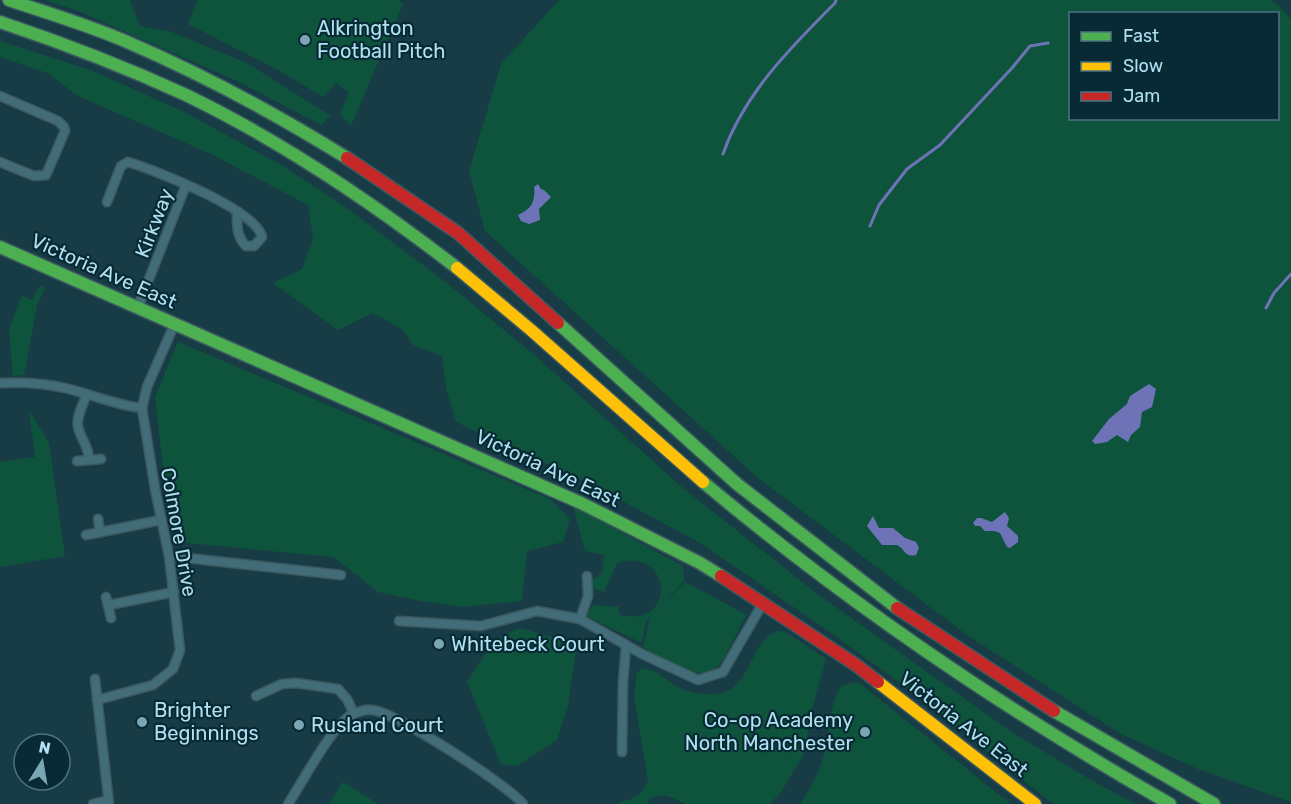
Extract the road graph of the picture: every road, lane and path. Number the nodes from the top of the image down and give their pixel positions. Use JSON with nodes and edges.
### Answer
{"nodes":[{"id":1,"x":9,"y":0,"type":"edge"},
{"id":2,"x":0,"y":22,"type":"edge"},
{"id":3,"x":0,"y":96,"type":"edge"},
{"id":4,"x":0,"y":162,"type":"edge"},
{"id":5,"x":186,"y":185,"type":"junction"},
{"id":6,"x":107,"y":202,"type":"dead end"},
{"id":7,"x":237,"y":210,"type":"dead end"},
{"id":8,"x":0,"y":247,"type":"edge"},
{"id":9,"x":138,"y":307,"type":"junction"},
{"id":10,"x":175,"y":323,"type":"junction"},
{"id":11,"x":0,"y":383,"type":"edge"},
{"id":12,"x":87,"y":394,"type":"junction"},
{"id":13,"x":142,"y":408,"type":"junction"},
{"id":14,"x":102,"y":459,"type":"dead end"},
{"id":15,"x":89,"y":460,"type":"junction"},
{"id":16,"x":77,"y":461,"type":"dead end"},
{"id":17,"x":98,"y":519,"type":"dead end"},
{"id":18,"x":161,"y":520,"type":"junction"},
{"id":19,"x":100,"y":532,"type":"junction"},
{"id":20,"x":86,"y":535,"type":"dead end"},
{"id":21,"x":169,"y":556,"type":"junction"},
{"id":22,"x":341,"y":575,"type":"dead end"},
{"id":23,"x":587,"y":576,"type":"dead end"},
{"id":24,"x":174,"y":592,"type":"junction"},
{"id":25,"x":763,"y":603,"type":"junction"},
{"id":26,"x":111,"y":618,"type":"dead end"},
{"id":27,"x":580,"y":619,"type":"junction"},
{"id":28,"x":399,"y":621,"type":"dead end"},
{"id":29,"x":626,"y":645,"type":"junction"},
{"id":30,"x":95,"y":679,"type":"dead end"},
{"id":31,"x":256,"y":696,"type":"dead end"},
{"id":32,"x":97,"y":700,"type":"junction"},
{"id":33,"x":354,"y":714,"type":"junction"},
{"id":34,"x":622,"y":752,"type":"dead end"},
{"id":35,"x":109,"y":802,"type":"edge"},
{"id":36,"x":93,"y":804,"type":"edge"},
{"id":37,"x":288,"y":804,"type":"edge"},
{"id":38,"x":523,"y":804,"type":"edge"},
{"id":39,"x":1035,"y":804,"type":"edge"},
{"id":40,"x":1170,"y":804,"type":"edge"},
{"id":41,"x":1214,"y":804,"type":"edge"}],
"edges":[{"from":1,"to":41,"type":"main road"},
{"from":2,"to":40,"type":"main road"},
{"from":3,"to":4,"type":"street"},
{"from":5,"to":6,"type":"street"},
{"from":5,"to":7,"type":"street"},
{"from":5,"to":9,"type":"street","name":"Kirkway"},
{"from":8,"to":9,"type":"main road","name":"Victoria Ave East"},
{"from":9,"to":10,"type":"main road","name":"Victoria Ave East"},
{"from":10,"to":13,"type":"street","name":"Colmore Drive"},
{"from":10,"to":25,"type":"main road","name":"Victoria Ave East"},
{"from":11,"to":12,"type":"street"},
{"from":12,"to":13,"type":"street"},
{"from":12,"to":15,"type":"street"},
{"from":13,"to":18,"type":"street","name":"Colmore Drive"},
{"from":14,"to":15,"type":"street"},
{"from":15,"to":16,"type":"street"},
{"from":17,"to":19,"type":"street"},
{"from":18,"to":19,"type":"street"},
{"from":18,"to":21,"type":"street","name":"Colmore Drive"},
{"from":19,"to":20,"type":"street"},
{"from":21,"to":22,"type":"street"},
{"from":21,"to":24,"type":"street","name":"Colmore Drive"},
{"from":23,"to":27,"type":"street"},
{"from":24,"to":26,"type":"street"},
{"from":24,"to":32,"type":"street","name":"Colmore Drive"},
{"from":25,"to":29,"type":"street"},
{"from":25,"to":39,"type":"main road","name":"Victoria Ave East"},
{"from":27,"to":28,"type":"street"},
{"from":27,"to":29,"type":"street"},
{"from":29,"to":34,"type":"street"},
{"from":30,"to":32,"type":"street"},
{"from":31,"to":33,"type":"street"},
{"from":32,"to":35,"type":"street"},
{"from":33,"to":37,"type":"street"},
{"from":33,"to":38,"type":"street"},
{"from":35,"to":36,"type":"street"}]}
